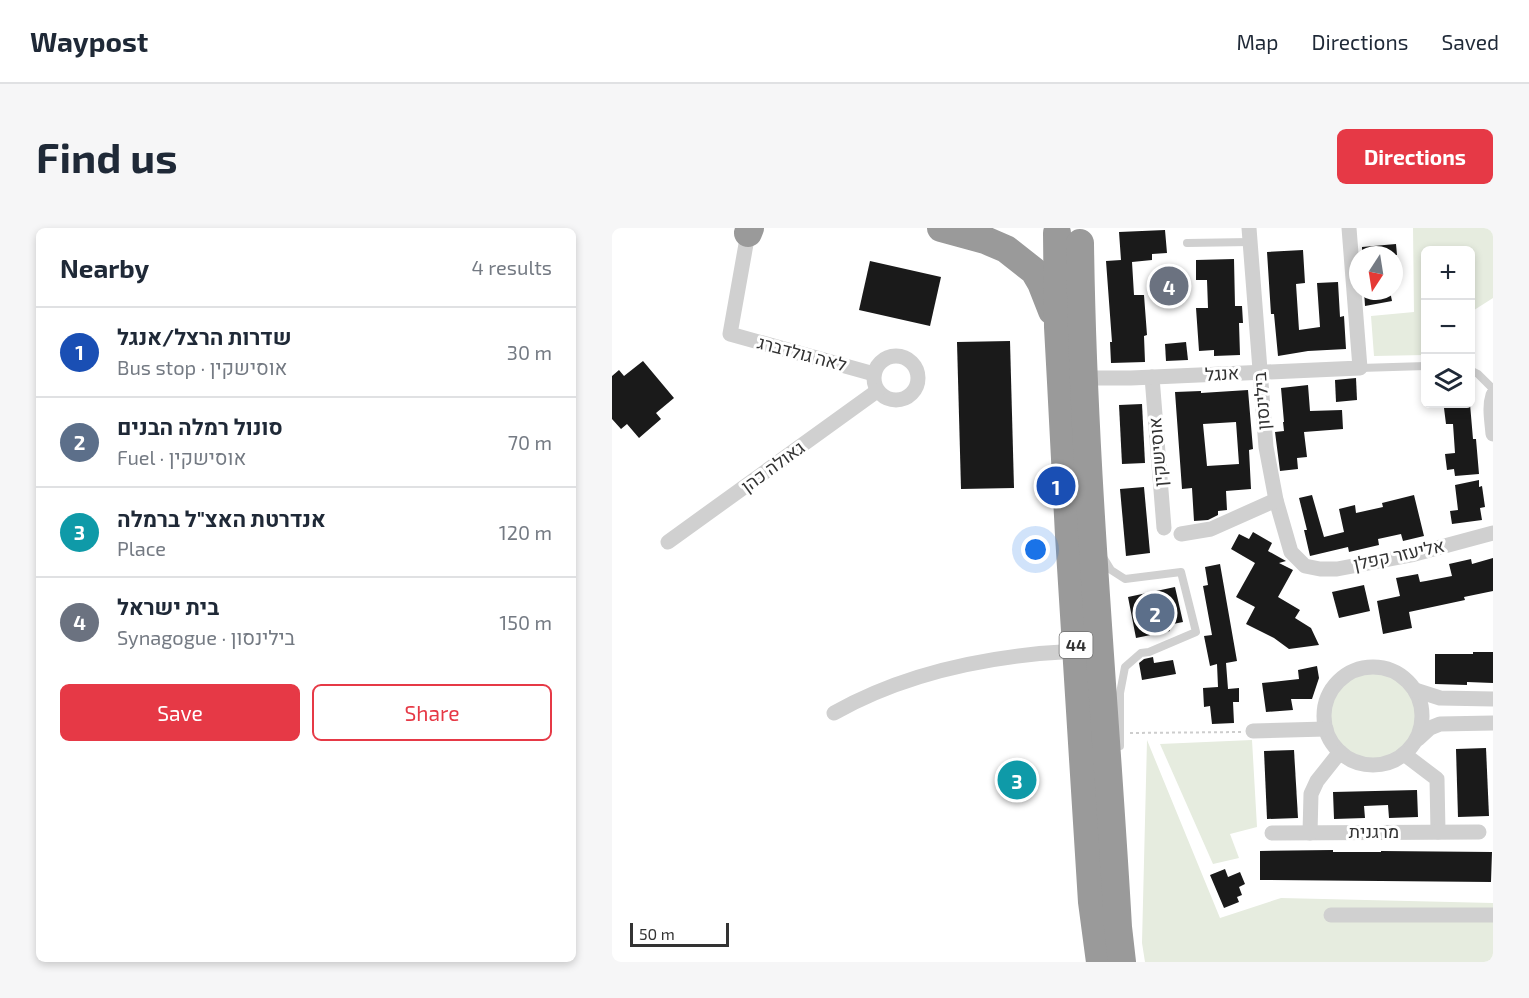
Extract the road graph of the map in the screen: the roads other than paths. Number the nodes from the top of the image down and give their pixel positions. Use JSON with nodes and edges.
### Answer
{"nodes":[{"id":1,"x":943,"y":228,"type":"edge"},
{"id":2,"x":1349,"y":228,"type":"edge"},
{"id":3,"x":749,"y":230,"type":"edge"},
{"id":4,"x":1250,"y":235,"type":"edge"},
{"id":5,"x":1057,"y":238,"type":"edge"},
{"id":6,"x":1187,"y":243,"type":"dead end"},
{"id":7,"x":1058,"y":327,"type":"junction"},
{"id":8,"x":1421,"y":366,"type":"edge"},
{"id":9,"x":1360,"y":368,"type":"junction"},
{"id":10,"x":1260,"y":372,"type":"junction"},
{"id":11,"x":1475,"y":372,"type":"edge"},
{"id":12,"x":874,"y":374,"type":"junction"},
{"id":13,"x":1152,"y":377,"type":"junction"},
{"id":14,"x":1084,"y":378,"type":"junction"},
{"id":15,"x":1493,"y":389,"type":"edge"},
{"id":16,"x":878,"y":391,"type":"junction"},
{"id":17,"x":1493,"y":395,"type":"edge"},
{"id":18,"x":1493,"y":434,"type":"edge"},
{"id":19,"x":1276,"y":500,"type":"junction"},
{"id":20,"x":1164,"y":528,"type":"dead end"},
{"id":21,"x":1493,"y":533,"type":"edge"},
{"id":22,"x":1181,"y":534,"type":"dead end"},
{"id":23,"x":1092,"y":537,"type":"junction"},
{"id":24,"x":668,"y":542,"type":"dead end"},
{"id":25,"x":1305,"y":566,"type":"joint"},
{"id":26,"x":1077,"y":651,"type":"junction"},
{"id":27,"x":1415,"y":690,"type":"junction"},
{"id":28,"x":1493,"y":699,"type":"edge"},
{"id":29,"x":834,"y":713,"type":"dead end"},
{"id":30,"x":1493,"y":723,"type":"edge"},
{"id":31,"x":1326,"y":729,"type":"junction"},
{"id":32,"x":1253,"y":731,"type":"road end"},
{"id":33,"x":1416,"y":741,"type":"junction"},
{"id":34,"x":1340,"y":752,"type":"junction"},
{"id":35,"x":1404,"y":754,"type":"junction"},
{"id":36,"x":1120,"y":755,"type":"dead end"},
{"id":37,"x":1119,"y":811,"type":"dead end"},
{"id":38,"x":1310,"y":832,"type":"junction"},
{"id":39,"x":1438,"y":832,"type":"junction"},
{"id":40,"x":1479,"y":832,"type":"dead end"},
{"id":41,"x":1272,"y":833,"type":"dead end"},
{"id":42,"x":1114,"y":858,"type":"junction"},
{"id":43,"x":1092,"y":902,"type":"junction"},
{"id":44,"x":1331,"y":915,"type":"dead end"},
{"id":45,"x":1493,"y":915,"type":"edge"},
{"id":46,"x":1088,"y":962,"type":"edge"},
{"id":47,"x":1100,"y":962,"type":"edge"},
{"id":48,"x":1122,"y":962,"type":"edge"}],
"edges":[{"from":1,"to":5,"type":"highway"},
{"from":1,"to":7,"type":"highway","number":"44"},
{"from":2,"to":9,"type":"street"},
{"from":3,"to":12,"type":"street","name":"לאה גולדברג"},
{"from":4,"to":6,"type":"lane"},
{"from":4,"to":10,"type":"street","name":"בילינסון"},
{"from":5,"to":7,"type":"highway","number":"44"},
{"from":5,"to":14,"type":"highway","number":"44"},
{"from":7,"to":26,"type":"highway","number":"44"},
{"from":8,"to":9,"type":"lane","name":"אנגל"},
{"from":9,"to":10,"type":"street","name":"אנגל"},
{"from":10,"to":13,"type":"street","name":"אנגל"},
{"from":10,"to":19,"type":"street","name":"בילינסון"},
{"from":11,"to":15,"type":"lane"},
{"from":12,"to":16,"type":"street"},
{"from":12,"to":16,"type":"street"},
{"from":13,"to":14,"type":"street","name":"אנגל"},
{"from":13,"to":20,"type":"street","name":"אוסישקין"},
{"from":14,"to":23,"type":"highway","number":"44"},
{"from":16,"to":24,"type":"street","name":"גאולה כהן"},
{"from":17,"to":18,"type":"street"},
{"from":19,"to":22,"type":"street"},
{"from":19,"to":25,"type":"street","name":"בילינסון"},
{"from":21,"to":25,"type":"street","name":"אליעזר קפלן"},
{"from":23,"to":36,"type":"lane"},
{"from":23,"to":42,"type":"highway","number":"44"},
{"from":26,"to":29,"type":"street"},
{"from":26,"to":43,"type":"highway","number":"44"},
{"from":27,"to":28,"type":"street"},
{"from":27,"to":31,"type":"street"},
{"from":27,"to":33,"type":"street"},
{"from":30,"to":33,"type":"street"},
{"from":31,"to":32,"type":"street"},
{"from":31,"to":34,"type":"street"},
{"from":33,"to":35,"type":"street"},
{"from":34,"to":35,"type":"street"},
{"from":34,"to":38,"type":"street"},
{"from":35,"to":39,"type":"street"},
{"from":37,"to":42,"type":"lane"},
{"from":38,"to":39,"type":"street","name":"מרגנית"},
{"from":38,"to":41,"type":"street","name":"מרגנית"},
{"from":39,"to":40,"type":"street","name":"מרגנית"},
{"from":42,"to":48,"type":"highway","number":"44"},
{"from":43,"to":46,"type":"highway"},
{"from":43,"to":47,"type":"highway","number":"44"},
{"from":44,"to":45,"type":"street"}]}
